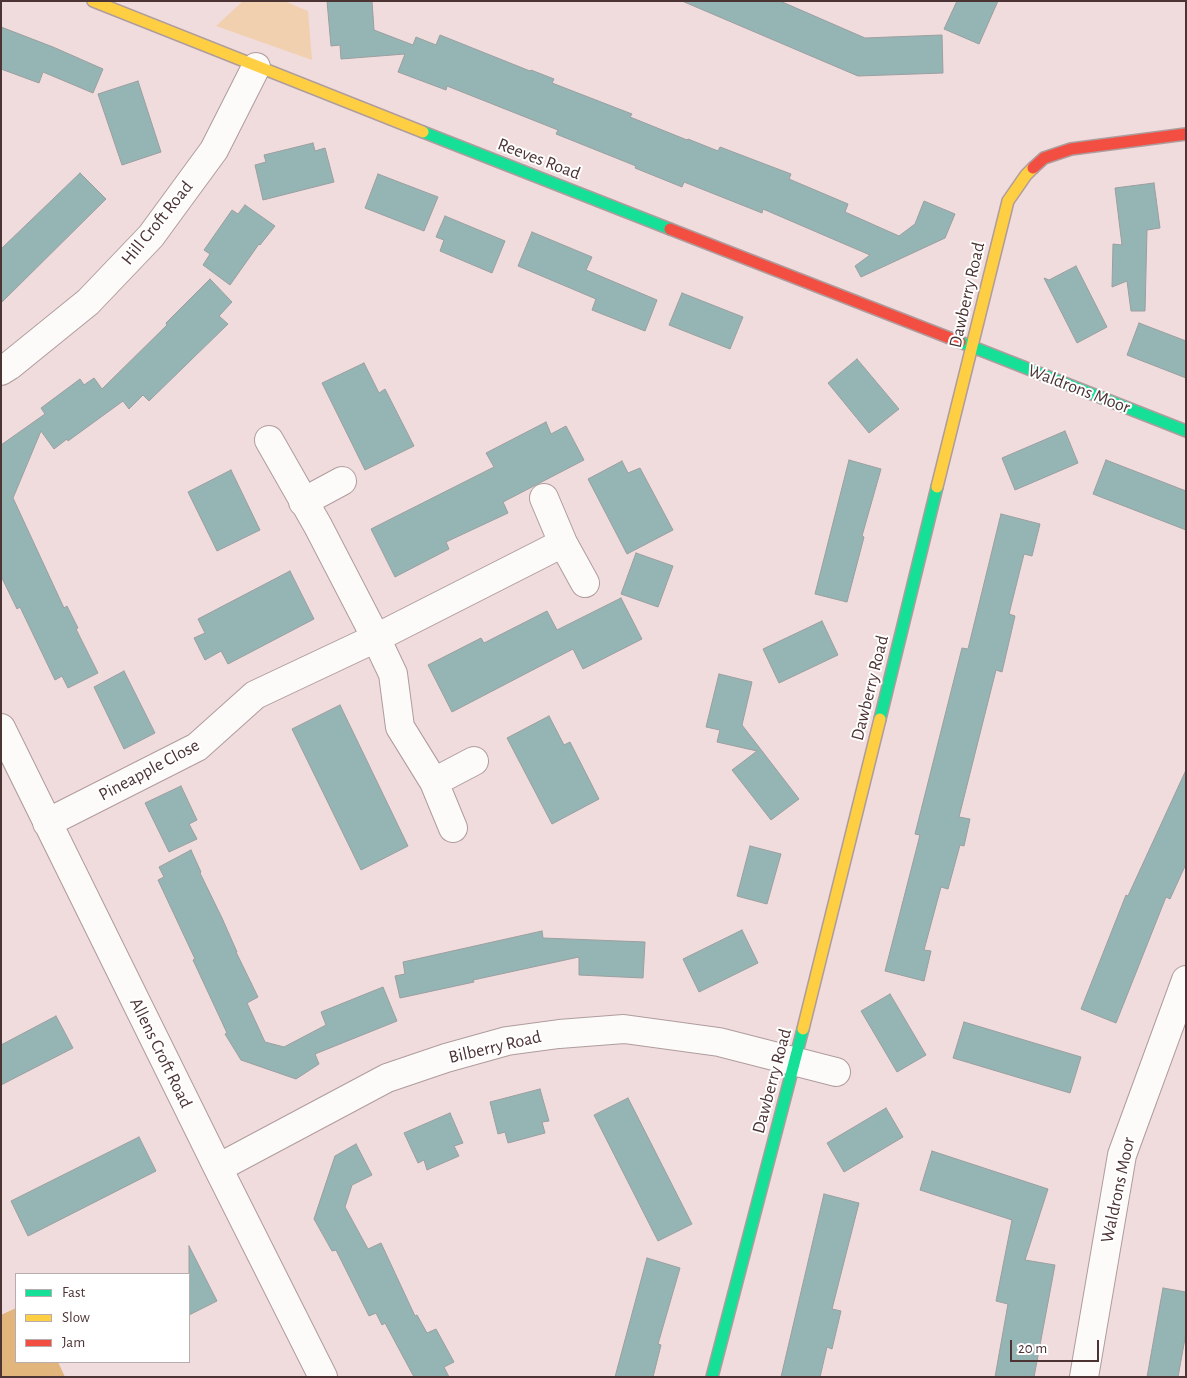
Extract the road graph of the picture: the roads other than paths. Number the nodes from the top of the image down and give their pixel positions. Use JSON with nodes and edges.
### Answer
{"nodes":[{"id":1,"x":93,"y":1,"type":"edge"},
{"id":2,"x":256,"y":67,"type":"junction"},
{"id":3,"x":1186,"y":134,"type":"edge"},
{"id":4,"x":972,"y":348,"type":"junction"},
{"id":5,"x":1,"y":371,"type":"edge"},
{"id":6,"x":1186,"y":431,"type":"edge"},
{"id":7,"x":269,"y":440,"type":"dead end"},
{"id":8,"x":342,"y":481,"type":"dead end"},
{"id":9,"x":544,"y":498,"type":"dead end"},
{"id":10,"x":303,"y":502,"type":"junction"},
{"id":11,"x":563,"y":543,"type":"junction"},
{"id":12,"x":585,"y":583,"type":"dead end"},
{"id":13,"x":376,"y":638,"type":"junction"},
{"id":14,"x":1,"y":728,"type":"edge"},
{"id":15,"x":474,"y":761,"type":"dead end"},
{"id":16,"x":434,"y":782,"type":"junction"},
{"id":17,"x":48,"y":823,"type":"junction"},
{"id":18,"x":453,"y":828,"type":"dead end"},
{"id":19,"x":1186,"y":980,"type":"edge"},
{"id":20,"x":795,"y":1062,"type":"junction"},
{"id":21,"x":836,"y":1072,"type":"dead end"},
{"id":22,"x":218,"y":1168,"type":"junction"},
{"id":23,"x":323,"y":1377,"type":"edge"},
{"id":24,"x":712,"y":1377,"type":"edge"},
{"id":25,"x":1084,"y":1377,"type":"edge"}],
"edges":[{"from":1,"to":2,"type":"street","name":"Reeves Road"},
{"from":2,"to":4,"type":"street","name":"Reeves Road"},
{"from":2,"to":5,"type":"street","name":"Hill Croft Road"},
{"from":3,"to":4,"type":"street","name":"Dawberry Road"},
{"from":4,"to":6,"type":"street","name":"Waldrons Moor"},
{"from":4,"to":20,"type":"street","name":"Dawberry Road"},
{"from":7,"to":10,"type":"street"},
{"from":8,"to":10,"type":"street"},
{"from":9,"to":11,"type":"street"},
{"from":10,"to":13,"type":"street"},
{"from":11,"to":12,"type":"street"},
{"from":11,"to":13,"type":"street","name":"Pineapple Close"},
{"from":13,"to":16,"type":"street"},
{"from":13,"to":17,"type":"street","name":"Pineapple Close"},
{"from":14,"to":17,"type":"street","name":"Allens Croft Road"},
{"from":15,"to":16,"type":"street"},
{"from":16,"to":18,"type":"street"},
{"from":17,"to":22,"type":"street","name":"Allens Croft Road"},
{"from":19,"to":25,"type":"street","name":"Waldrons Moor"},
{"from":20,"to":21,"type":"street","name":"Bilberry Road"},
{"from":20,"to":22,"type":"street","name":"Bilberry Road"},
{"from":20,"to":24,"type":"street","name":"Dawberry Road"},
{"from":22,"to":23,"type":"street","name":"Allens Croft Road"}]}
